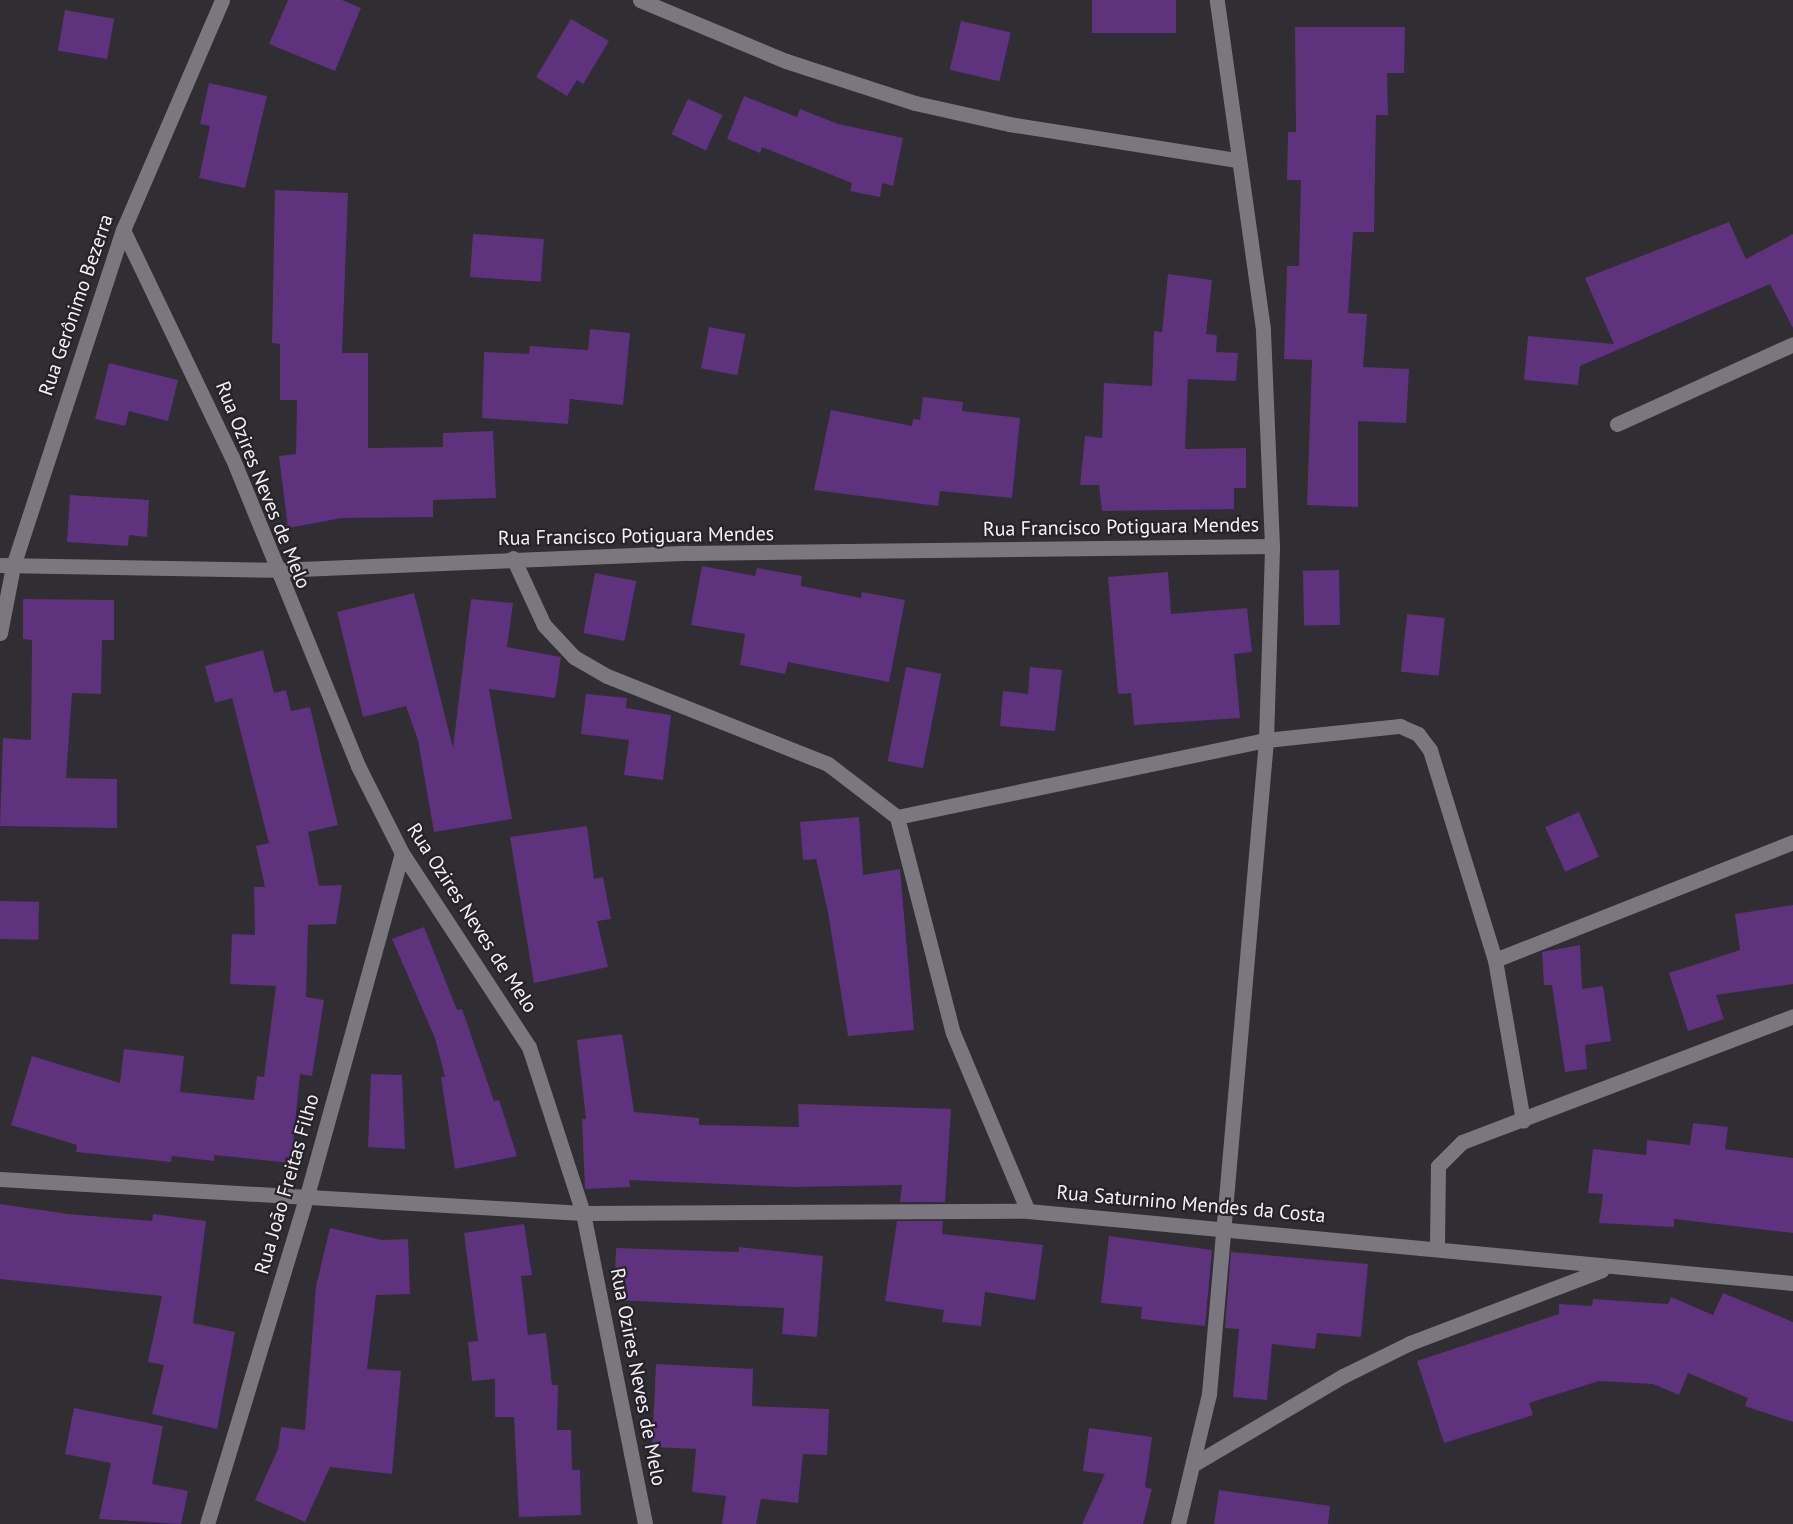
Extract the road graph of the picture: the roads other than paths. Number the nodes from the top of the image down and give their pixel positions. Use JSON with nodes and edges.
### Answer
{"nodes":[{"id":1,"x":222,"y":0,"type":"edge"},
{"id":2,"x":640,"y":0,"type":"edge"},
{"id":3,"x":1217,"y":0,"type":"edge"},
{"id":4,"x":658,"y":4,"type":"edge"},
{"id":5,"x":1237,"y":160,"type":"junction"},
{"id":6,"x":123,"y":230,"type":"junction"},
{"id":7,"x":1793,"y":344,"type":"edge"},
{"id":8,"x":1617,"y":424,"type":"dead end"},
{"id":9,"x":1272,"y":546,"type":"junction"},
{"id":10,"x":513,"y":558,"type":"junction"},
{"id":11,"x":7,"y":566,"type":"edge"},
{"id":12,"x":276,"y":570,"type":"junction"},
{"id":13,"x":0,"y":633,"type":"edge"},
{"id":14,"x":1266,"y":740,"type":"junction"},
{"id":15,"x":897,"y":817,"type":"junction"},
{"id":16,"x":1793,"y":842,"type":"edge"},
{"id":17,"x":402,"y":854,"type":"junction"},
{"id":18,"x":1495,"y":960,"type":"junction"},
{"id":19,"x":1793,"y":1016,"type":"edge"},
{"id":20,"x":1522,"y":1121,"type":"junction"},
{"id":21,"x":0,"y":1179,"type":"edge"},
{"id":22,"x":306,"y":1199,"type":"junction"},
{"id":23,"x":1028,"y":1211,"type":"junction"},
{"id":24,"x":583,"y":1213,"type":"junction"},
{"id":25,"x":1220,"y":1228,"type":"junction"},
{"id":26,"x":1437,"y":1245,"type":"junction"},
{"id":27,"x":1606,"y":1269,"type":"junction"},
{"id":28,"x":1793,"y":1283,"type":"edge"},
{"id":29,"x":1194,"y":1464,"type":"junction"},
{"id":30,"x":207,"y":1524,"type":"edge"},
{"id":31,"x":645,"y":1524,"type":"edge"},
{"id":32,"x":1178,"y":1524,"type":"edge"}],
"edges":[{"from":1,"to":6,"type":"street","name":"Rua Gerônimo Bezerra"},
{"from":2,"to":4,"type":"street"},
{"from":3,"to":5,"type":"street"},
{"from":4,"to":5,"type":"street"},
{"from":5,"to":9,"type":"street"},
{"from":6,"to":11,"type":"street","name":"Rua Gerônimo Bezerra"},
{"from":6,"to":12,"type":"street","name":"Rua Ozires Neves de Melo"},
{"from":7,"to":8,"type":"street"},
{"from":9,"to":10,"type":"street","name":"Rua Francisco Potiguara Mendes"},
{"from":9,"to":14,"type":"street"},
{"from":10,"to":12,"type":"street","name":"Rua Francisco Potiguara Mendes"},
{"from":10,"to":15,"type":"street"},
{"from":11,"to":12,"type":"street","name":"Rua Francisco Potiguara Mendes"},
{"from":11,"to":13,"type":"street","name":"Rua Gerônimo Bezerra"},
{"from":12,"to":17,"type":"street","name":"Rua Ozires Neves de Melo"},
{"from":14,"to":15,"type":"street"},
{"from":14,"to":18,"type":"street"},
{"from":14,"to":25,"type":"street"},
{"from":15,"to":23,"type":"street"},
{"from":16,"to":18,"type":"street"},
{"from":17,"to":22,"type":"street","name":"Rua João Freitas Filho"},
{"from":17,"to":24,"type":"street","name":"Rua Ozires Neves de Melo"},
{"from":18,"to":20,"type":"street"},
{"from":19,"to":20,"type":"street"},
{"from":20,"to":26,"type":"street"},
{"from":21,"to":22,"type":"street","name":"Rua Saturnino Mendes da Costa"},
{"from":22,"to":24,"type":"street","name":"Rua Saturnino Mendes da Costa"},
{"from":22,"to":30,"type":"street","name":"Rua João Freitas Filho"},
{"from":23,"to":24,"type":"street","name":"Rua Saturnino Mendes da Costa"},
{"from":23,"to":25,"type":"street","name":"Rua Saturnino Mendes da Costa"},
{"from":24,"to":31,"type":"street","name":"Rua Ozires Neves de Melo"},
{"from":25,"to":26,"type":"street","name":"Rua Saturnino Mendes da Costa"},
{"from":25,"to":29,"type":"street"},
{"from":26,"to":27,"type":"street","name":"Rua Saturnino Mendes da Costa"},
{"from":27,"to":28,"type":"street","name":"Rua Saturnino Mendes da Costa"},
{"from":27,"to":29,"type":"street"},
{"from":29,"to":32,"type":"street"}]}
